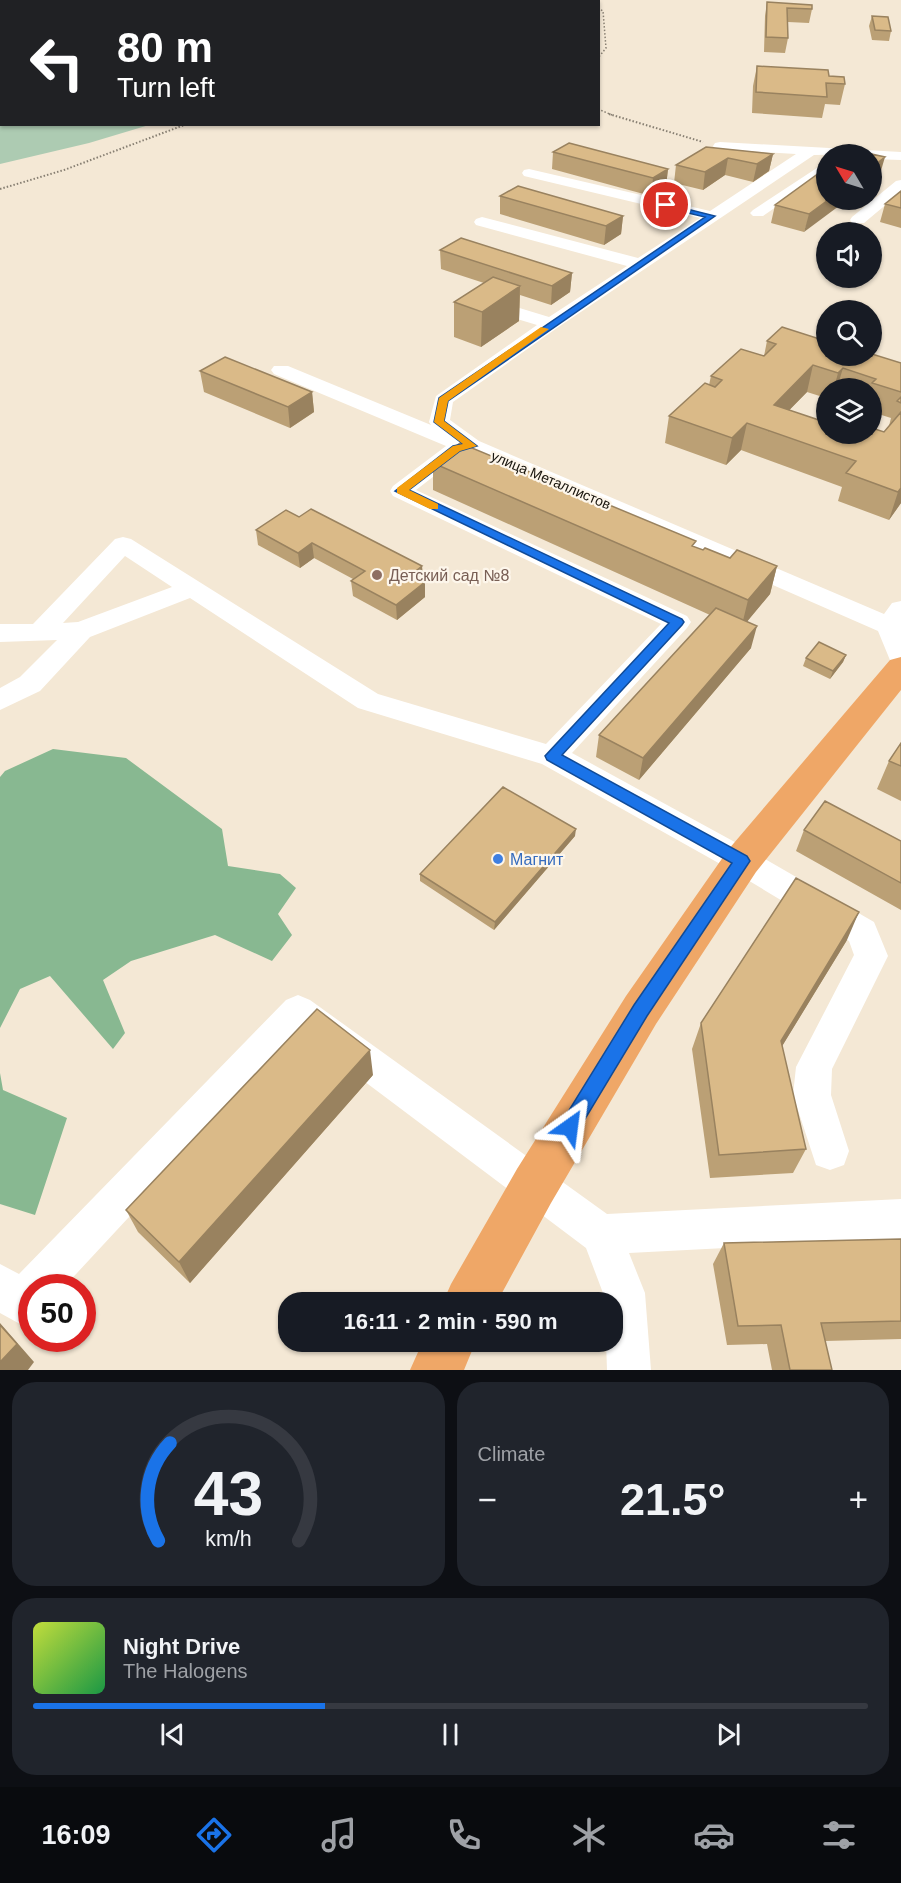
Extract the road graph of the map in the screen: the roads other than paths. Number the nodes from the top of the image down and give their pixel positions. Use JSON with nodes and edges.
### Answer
{"nodes":[{"id":1,"x":720,"y":146,"type":"edge"},
{"id":2,"x":809,"y":152,"type":"junction"},
{"id":3,"x":816,"y":152,"type":"edge"},
{"id":4,"x":882,"y":155,"type":"edge"},
{"id":5,"x":901,"y":156,"type":"edge"},
{"id":6,"x":530,"y":173,"type":"dead end"},
{"id":7,"x":816,"y":173,"type":"edge"},
{"id":8,"x":901,"y":184,"type":"edge"},
{"id":9,"x":758,"y":213,"type":"dead end"},
{"id":10,"x":711,"y":216,"type":"junction"},
{"id":11,"x":858,"y":220,"type":"dead end"},
{"id":12,"x":482,"y":222,"type":"dead end"},
{"id":13,"x":641,"y":264,"type":"junction"},
{"id":14,"x":479,"y":301,"type":"edge"},
{"id":15,"x":551,"y":324,"type":"junction"},
{"id":16,"x":281,"y":370,"type":"dead end"},
{"id":17,"x":469,"y":446,"type":"junction"},
{"id":18,"x":192,"y":588,"type":"junction"},
{"id":19,"x":895,"y":618,"type":"edge"},
{"id":20,"x":81,"y":631,"type":"junction"},
{"id":21,"x":40,"y":632,"type":"junction"},
{"id":22,"x":0,"y":633,"type":"edge"},
{"id":23,"x":901,"y":659,"type":"edge"},
{"id":24,"x":901,"y":668,"type":"edge"},
{"id":25,"x":0,"y":700,"type":"edge"},
{"id":26,"x":552,"y":756,"type":"junction"},
{"id":27,"x":742,"y":861,"type":"junction"},
{"id":28,"x":830,"y":1152,"type":"dead end"},
{"id":29,"x":534,"y":1186,"type":"junction"},
{"id":30,"x":901,"y":1219,"type":"edge"},
{"id":31,"x":601,"y":1234,"type":"junction"},
{"id":32,"x":47,"y":1274,"type":"edge"},
{"id":33,"x":0,"y":1285,"type":"edge"},
{"id":34,"x":475,"y":1292,"type":"edge"},
{"id":35,"x":18,"y":1301,"type":"edge"},
{"id":36,"x":445,"y":1352,"type":"edge"},
{"id":37,"x":437,"y":1370,"type":"edge"},
{"id":38,"x":628,"y":1370,"type":"edge"}],
"edges":[{"from":1,"to":2,"type":"street"},
{"from":2,"to":3,"type":"street"},
{"from":2,"to":10,"type":"street","name":"улица Металлистов"},
{"from":4,"to":5,"type":"street"},
{"from":6,"to":10,"type":"street"},
{"from":7,"to":9,"type":"street"},
{"from":8,"to":11,"type":"street"},
{"from":10,"to":13,"type":"street","name":"улица Металлистов"},
{"from":12,"to":13,"type":"street"},
{"from":13,"to":15,"type":"street","name":"улица Металлистов"},
{"from":14,"to":15,"type":"street"},
{"from":15,"to":17,"type":"street","name":"улица Металлистов"},
{"from":16,"to":17,"type":"street"},
{"from":17,"to":19,"type":"street","name":"улица Металлистов"},
{"from":17,"to":26,"type":"street"},
{"from":18,"to":20,"type":"street"},
{"from":18,"to":21,"type":"street"},
{"from":18,"to":26,"type":"street"},
{"from":19,"to":23,"type":"street","name":"улица Металлистов"},
{"from":20,"to":21,"type":"street"},
{"from":20,"to":25,"type":"street"},
{"from":21,"to":22,"type":"street"},
{"from":24,"to":27,"type":"main road"},
{"from":26,"to":27,"type":"street"},
{"from":27,"to":28,"type":"street"},
{"from":27,"to":29,"type":"main road"},
{"from":29,"to":31,"type":"street"},
{"from":29,"to":32,"type":"street"},
{"from":29,"to":34,"type":"main road"},
{"from":30,"to":31,"type":"street"},
{"from":31,"to":38,"type":"street"},
{"from":33,"to":35,"type":"street"},
{"from":36,"to":37,"type":"main road"}]}
